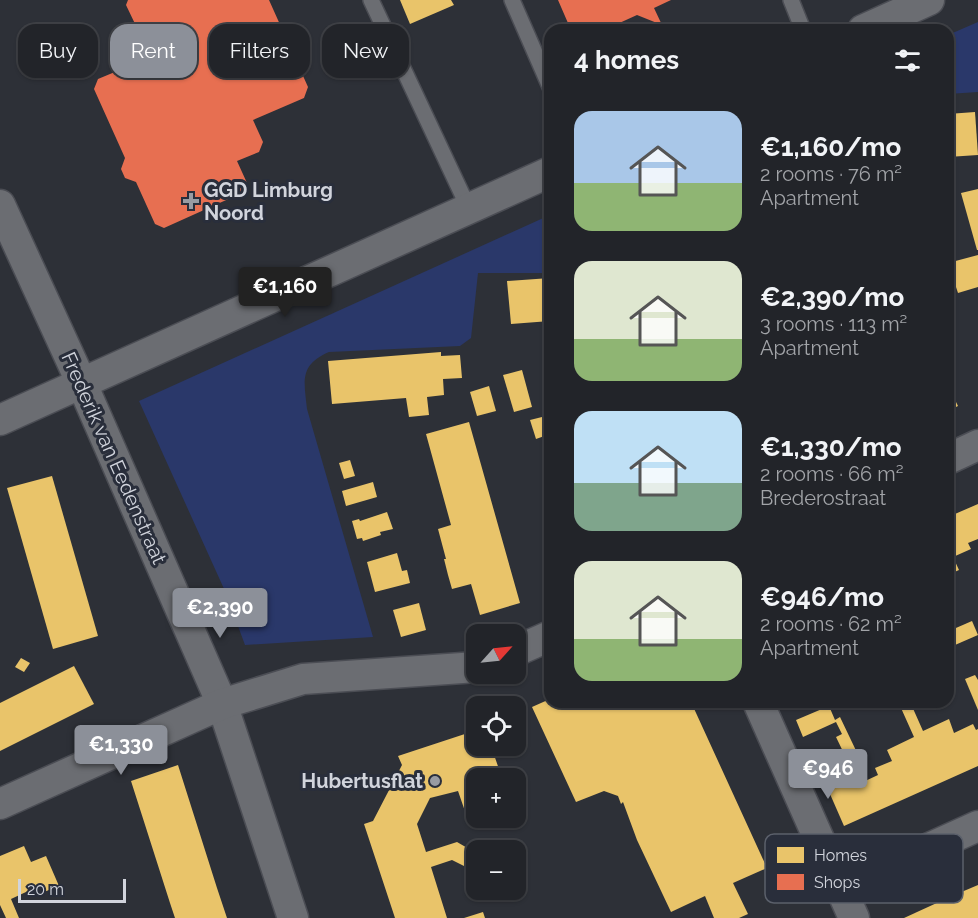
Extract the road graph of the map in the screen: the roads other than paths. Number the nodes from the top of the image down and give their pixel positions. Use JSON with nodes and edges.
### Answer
{"nodes":[{"id":1,"x":371,"y":0,"type":"edge"},
{"id":2,"x":512,"y":0,"type":"edge"},
{"id":3,"x":791,"y":0,"type":"edge"},
{"id":4,"x":929,"y":0,"type":"edge"},
{"id":5,"x":801,"y":24,"type":"edge"},
{"id":6,"x":875,"y":24,"type":"edge"},
{"id":7,"x":544,"y":73,"type":"edge"},
{"id":8,"x":544,"y":175,"type":"edge"},
{"id":9,"x":0,"y":205,"type":"edge"},
{"id":10,"x":469,"y":209,"type":"junction"},
{"id":11,"x":82,"y":384,"type":"junction"},
{"id":12,"x":0,"y":420,"type":"edge"},
{"id":13,"x":978,"y":445,"type":"edge"},
{"id":14,"x":954,"y":456,"type":"edge"},
{"id":15,"x":544,"y":639,"type":"edge"},
{"id":16,"x":526,"y":647,"type":"edge"},
{"id":17,"x":466,"y":668,"type":"edge"},
{"id":18,"x":222,"y":704,"type":"junction"},
{"id":19,"x":761,"y":708,"type":"edge"},
{"id":20,"x":0,"y":804,"type":"edge"},
{"id":21,"x":978,"y":826,"type":"edge"},
{"id":22,"x":817,"y":834,"type":"edge"},
{"id":23,"x":960,"y":834,"type":"edge"},
{"id":24,"x":848,"y":903,"type":"edge"},
{"id":25,"x":293,"y":918,"type":"edge"},
{"id":26,"x":854,"y":918,"type":"edge"}],
"edges":[{"from":1,"to":10,"type":"lane"},
{"from":2,"to":7,"type":"lane"},
{"from":3,"to":5,"type":"lane"},
{"from":4,"to":6,"type":"street"},
{"from":8,"to":10,"type":"street"},
{"from":9,"to":11,"type":"street","name":"Frederik van Eedenstraat"},
{"from":10,"to":11,"type":"street"},
{"from":11,"to":12,"type":"street"},
{"from":11,"to":18,"type":"street","name":"Frederik van Eedenstraat"},
{"from":13,"to":14,"type":"street"},
{"from":15,"to":16,"type":"street"},
{"from":17,"to":18,"type":"street"},
{"from":18,"to":20,"type":"street"},
{"from":18,"to":25,"type":"street","name":"Frederik van Eedenstraat"},
{"from":19,"to":22,"type":"street"},
{"from":21,"to":23,"type":"street"},
{"from":24,"to":26,"type":"street"}]}
